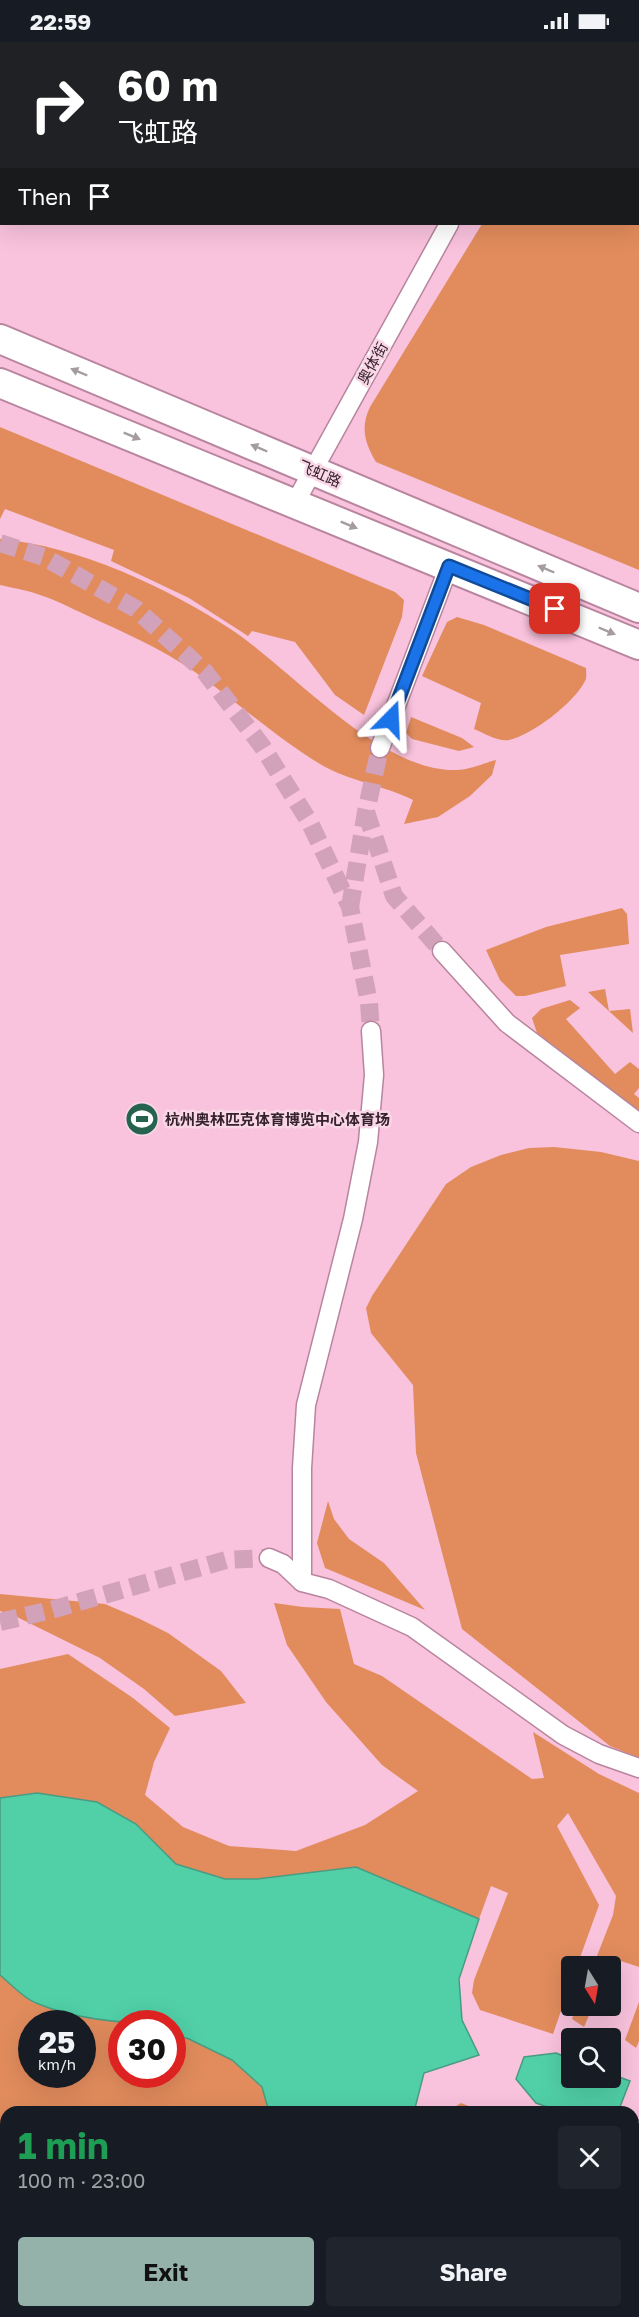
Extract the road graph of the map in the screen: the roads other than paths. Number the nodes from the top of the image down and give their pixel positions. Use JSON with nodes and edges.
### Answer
{"nodes":[{"id":1,"x":448,"y":225,"type":"edge"},
{"id":2,"x":0,"y":339,"type":"edge"},
{"id":3,"x":0,"y":383,"type":"edge"},
{"id":4,"x":313,"y":471,"type":"junction"},
{"id":5,"x":295,"y":503,"type":"junction"},
{"id":6,"x":449,"y":566,"type":"junction"},
{"id":7,"x":639,"y":608,"type":"edge"},
{"id":8,"x":639,"y":645,"type":"edge"},
{"id":9,"x":380,"y":748,"type":"tunnel mouth"},
{"id":10,"x":442,"y":951,"type":"tunnel mouth"},
{"id":11,"x":371,"y":1031,"type":"tunnel mouth"},
{"id":12,"x":639,"y":1123,"type":"edge"},
{"id":13,"x":269,"y":1558,"type":"tunnel mouth"},
{"id":14,"x":302,"y":1582,"type":"junction"},
{"id":15,"x":639,"y":1768,"type":"edge"}],
"edges":[{"from":1,"to":4,"type":"street","name":"奥体街"},
{"from":4,"to":2,"type":"main road","name":"飞虹路","one_way":true},
{"from":3,"to":5,"type":"main road","one_way":true},
{"from":4,"to":5,"type":"street","name":"奥体街"},
{"from":7,"to":4,"type":"main road","name":"飞虹路","one_way":true},
{"from":5,"to":6,"type":"main road","one_way":true},
{"from":6,"to":8,"type":"main road","one_way":true},
{"from":6,"to":9,"type":"street"},
{"from":10,"to":12,"type":"street"},
{"from":11,"to":14,"type":"street"},
{"from":13,"to":14,"type":"street"},
{"from":14,"to":15,"type":"street"}]}
